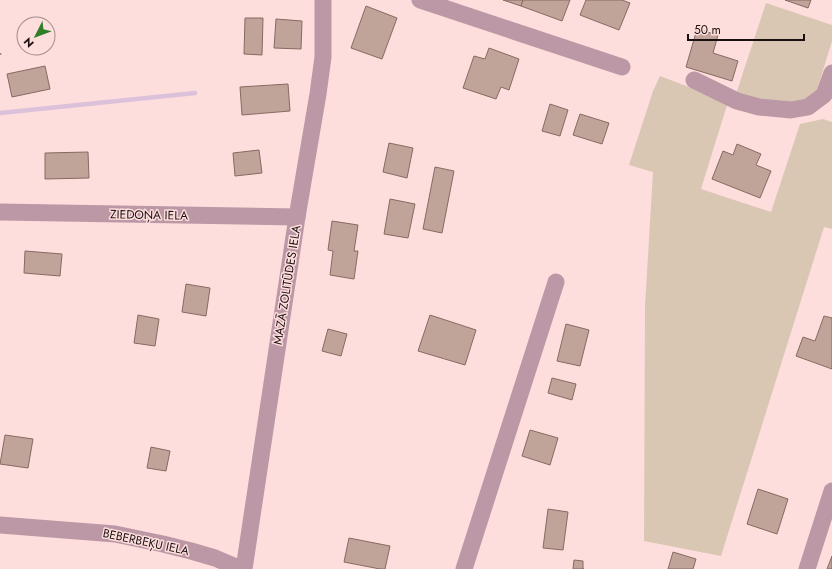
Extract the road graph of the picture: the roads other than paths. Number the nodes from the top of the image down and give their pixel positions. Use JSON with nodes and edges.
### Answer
{"nodes":[{"id":1,"x":322,"y":0,"type":"edge"},
{"id":2,"x":420,"y":0,"type":"edge"},
{"id":3,"x":622,"y":67,"type":"dead end"},
{"id":4,"x":832,"y":73,"type":"edge"},
{"id":5,"x":694,"y":80,"type":"dead end"},
{"id":6,"x":0,"y":212,"type":"edge"},
{"id":7,"x":298,"y":217,"type":"junction"},
{"id":8,"x":556,"y":282,"type":"dead end"},
{"id":9,"x":832,"y":492,"type":"edge"},
{"id":10,"x":0,"y":526,"type":"edge"},
{"id":11,"x":242,"y":569,"type":"edge"},
{"id":12,"x":464,"y":569,"type":"edge"},
{"id":13,"x":807,"y":569,"type":"edge"}],
"edges":[{"from":1,"to":7,"type":"street","name":"MAZĀ ZOLITŪDES IELA"},
{"from":2,"to":3,"type":"street"},
{"from":4,"to":5,"type":"street"},
{"from":6,"to":7,"type":"street","name":"ZIEDOŅA IELA"},
{"from":7,"to":11,"type":"street","name":"MAZĀ ZOLITŪDES IELA"},
{"from":8,"to":12,"type":"street"},
{"from":9,"to":13,"type":"street"},
{"from":10,"to":11,"type":"street","name":"BEBERBEĶU IELA"}]}
